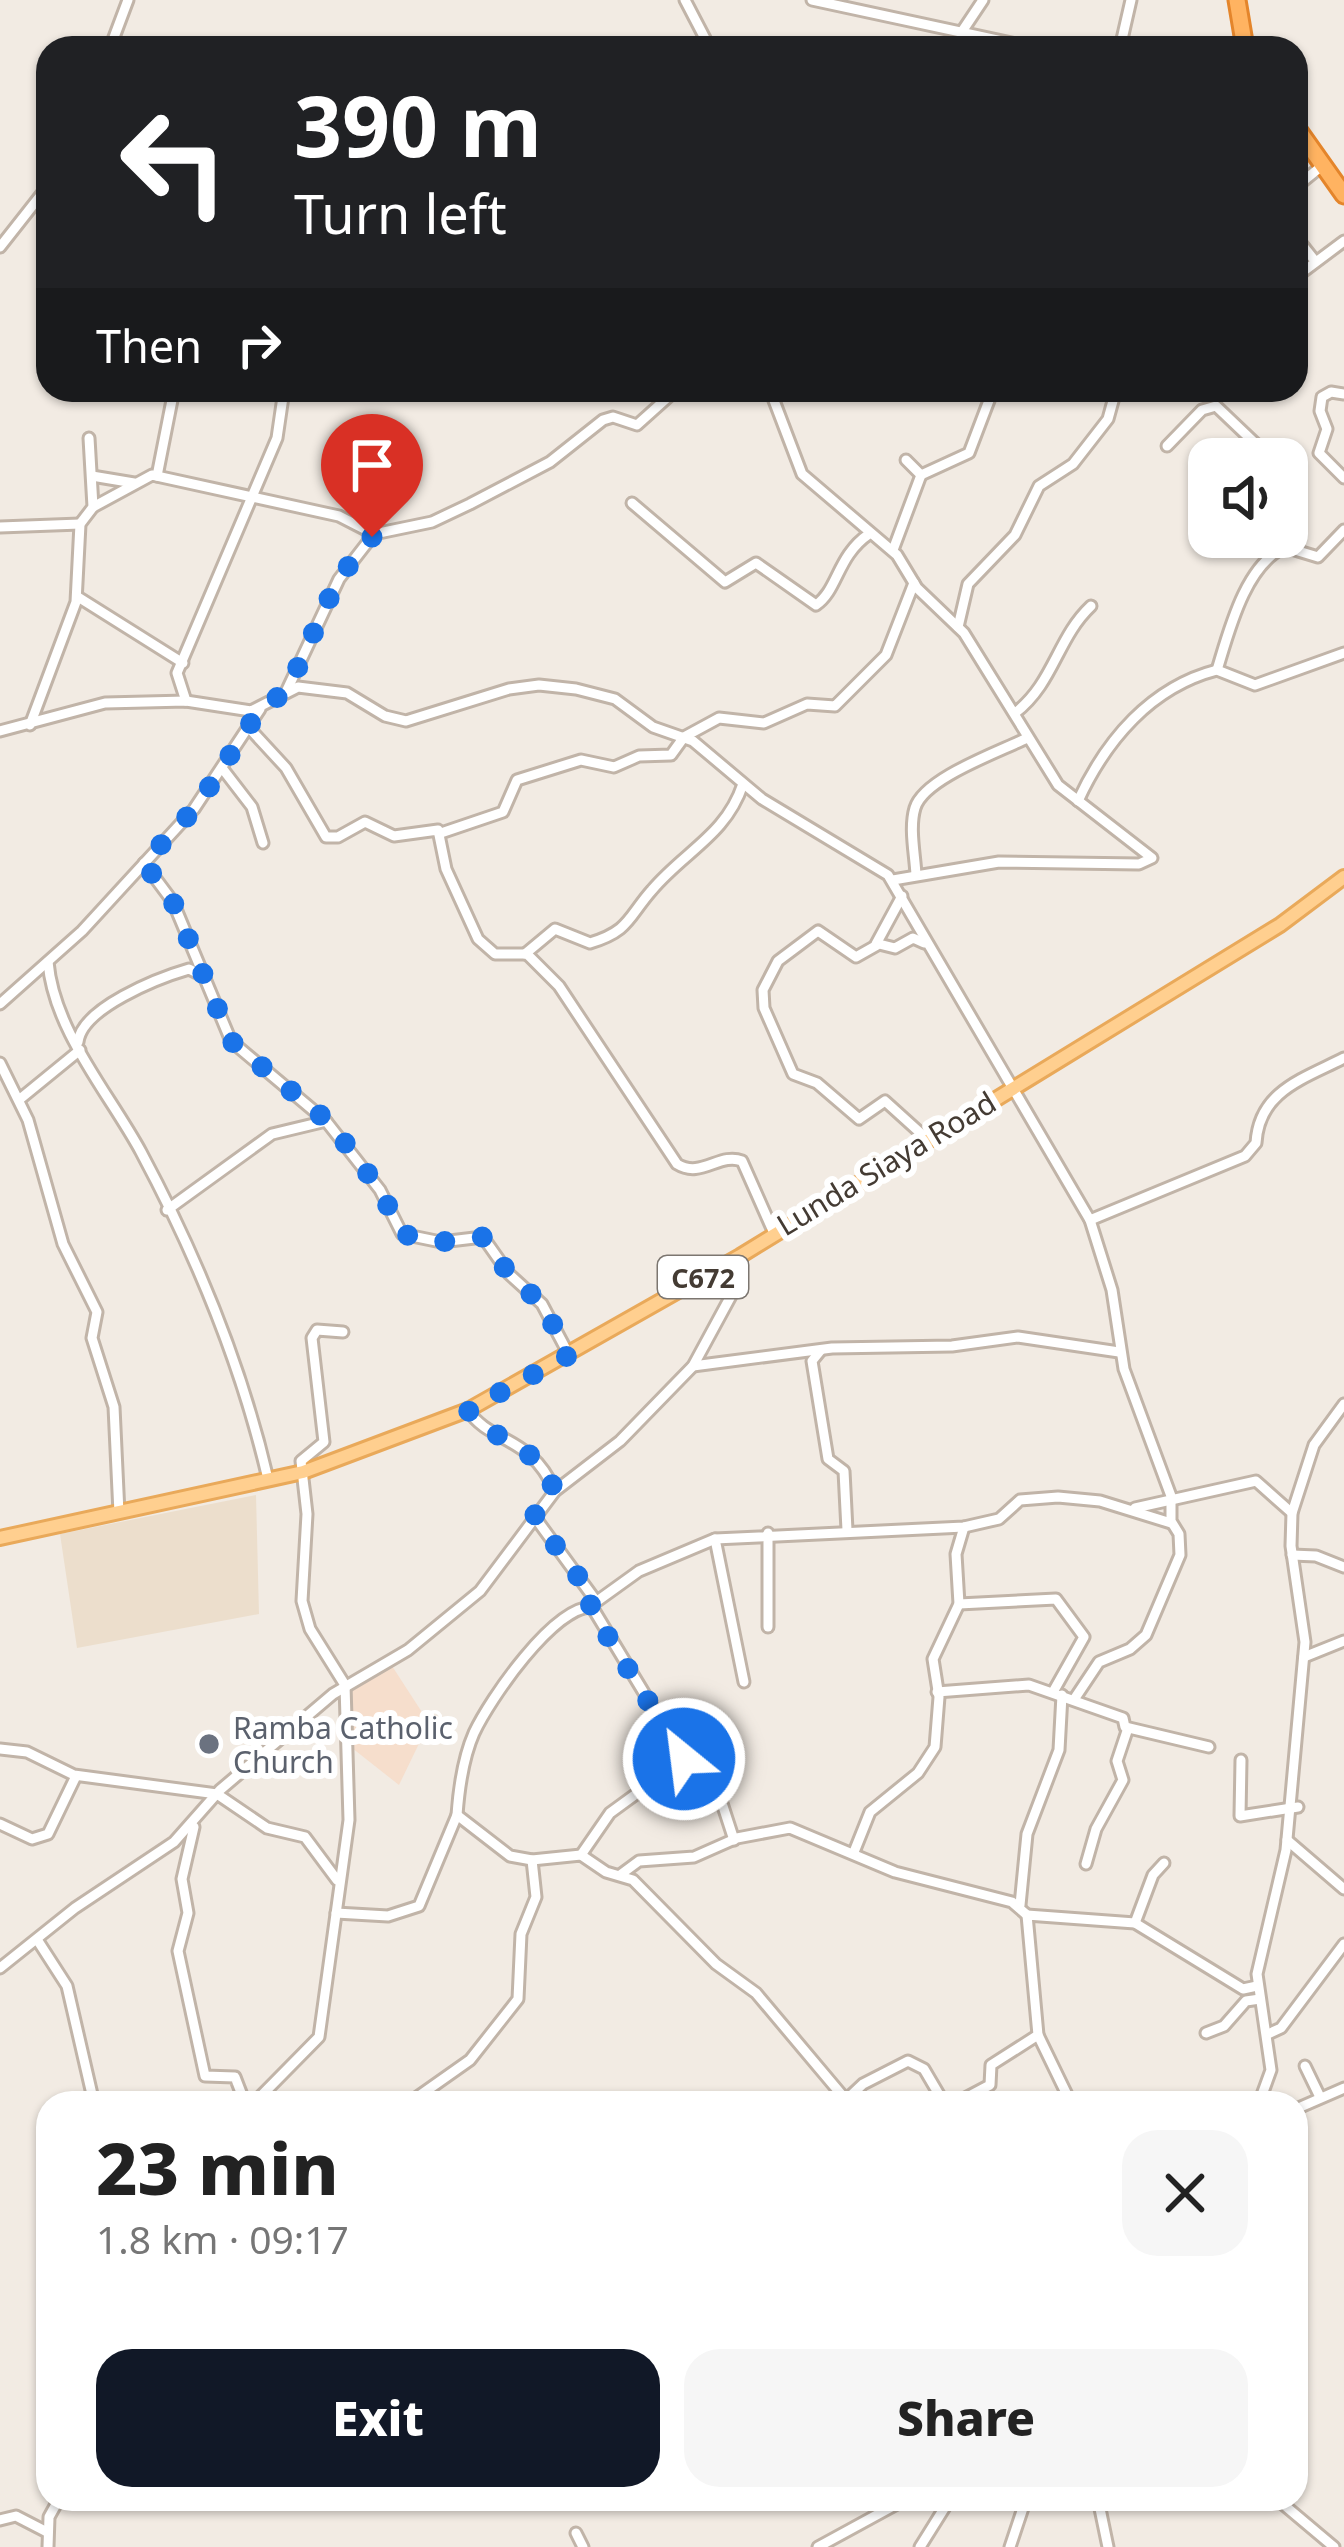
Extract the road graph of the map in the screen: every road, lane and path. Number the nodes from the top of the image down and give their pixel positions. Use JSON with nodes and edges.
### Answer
{"nodes":[{"id":1,"x":128,"y":0,"type":"edge"},
{"id":2,"x":685,"y":0,"type":"edge"},
{"id":3,"x":812,"y":0,"type":"edge"},
{"id":4,"x":875,"y":0,"type":"edge"},
{"id":5,"x":983,"y":0,"type":"edge"},
{"id":6,"x":1131,"y":0,"type":"edge"},
{"id":7,"x":1237,"y":0,"type":"edge"},
{"id":8,"x":874,"y":15,"type":"junction"},
{"id":9,"x":963,"y":30,"type":"junction"},
{"id":10,"x":114,"y":36,"type":"edge"},
{"id":11,"x":704,"y":36,"type":"edge"},
{"id":12,"x":987,"y":36,"type":"edge"},
{"id":13,"x":1123,"y":36,"type":"edge"},
{"id":14,"x":1243,"y":36,"type":"edge"},
{"id":15,"x":1308,"y":147,"type":"edge"},
{"id":16,"x":1323,"y":165,"type":"junction"},
{"id":17,"x":1308,"y":177,"type":"edge"},
{"id":18,"x":1344,"y":195,"type":"edge"},
{"id":19,"x":36,"y":201,"type":"edge"},
{"id":20,"x":1344,"y":241,"type":"edge"},
{"id":21,"x":0,"y":247,"type":"edge"},
{"id":22,"x":1308,"y":253,"type":"edge"},
{"id":23,"x":1315,"y":261,"type":"junction"},
{"id":24,"x":1308,"y":267,"type":"edge"},
{"id":25,"x":1344,"y":394,"type":"edge"},
{"id":26,"x":172,"y":402,"type":"edge"},
{"id":27,"x":282,"y":402,"type":"edge"},
{"id":28,"x":663,"y":402,"type":"edge"},
{"id":29,"x":775,"y":402,"type":"edge"},
{"id":30,"x":988,"y":402,"type":"edge"},
{"id":31,"x":1113,"y":402,"type":"edge"},
{"id":32,"x":89,"y":438,"type":"dead end"},
{"id":33,"x":1250,"y":438,"type":"edge"},
{"id":34,"x":1167,"y":446,"type":"dead end"},
{"id":35,"x":906,"y":460,"type":"dead end"},
{"id":36,"x":921,"y":475,"type":"junction"},
{"id":37,"x":92,"y":476,"type":"junction"},
{"id":38,"x":157,"y":476,"type":"junction"},
{"id":39,"x":1344,"y":478,"type":"edge"},
{"id":40,"x":134,"y":483,"type":"junction"},
{"id":41,"x":251,"y":495,"type":"junction"},
{"id":42,"x":632,"y":503,"type":"dead end"},
{"id":43,"x":93,"y":507,"type":"junction"},
{"id":44,"x":80,"y":524,"type":"junction"},
{"id":45,"x":0,"y":527,"type":"edge"},
{"id":46,"x":1344,"y":530,"type":"edge"},
{"id":47,"x":374,"y":534,"type":"junction"},
{"id":48,"x":869,"y":534,"type":"junction"},
{"id":49,"x":892,"y":550,"type":"junction"},
{"id":50,"x":1308,"y":552,"type":"edge"},
{"id":51,"x":1269,"y":558,"type":"edge"},
{"id":52,"x":914,"y":583,"type":"junction"},
{"id":53,"x":78,"y":597,"type":"junction"},
{"id":54,"x":1091,"y":606,"type":"dead end"},
{"id":55,"x":958,"y":627,"type":"junction"},
{"id":56,"x":1344,"y":653,"type":"edge"},
{"id":57,"x":183,"y":663,"type":"junction"},
{"id":58,"x":1217,"y":670,"type":"junction"},
{"id":59,"x":287,"y":691,"type":"junction"},
{"id":60,"x":186,"y":701,"type":"junction"},
{"id":61,"x":1015,"y":713,"type":"junction"},
{"id":62,"x":256,"y":719,"type":"junction"},
{"id":63,"x":30,"y":725,"type":"junction"},
{"id":64,"x":0,"y":731,"type":"edge"},
{"id":65,"x":684,"y":736,"type":"junction"},
{"id":66,"x":1027,"y":738,"type":"junction"},
{"id":67,"x":222,"y":767,"type":"junction"},
{"id":68,"x":743,"y":784,"type":"junction"},
{"id":69,"x":1078,"y":801,"type":"junction"},
{"id":70,"x":441,"y":833,"type":"junction"},
{"id":71,"x":263,"y":843,"type":"dead end"},
{"id":72,"x":144,"y":863,"type":"junction"},
{"id":73,"x":916,"y":875,"type":"junction"},
{"id":74,"x":1344,"y":877,"type":"edge"},
{"id":75,"x":893,"y":880,"type":"junction"},
{"id":76,"x":902,"y":896,"type":"junction"},
{"id":77,"x":875,"y":945,"type":"junction"},
{"id":78,"x":928,"y":945,"type":"junction"},
{"id":79,"x":525,"y":954,"type":"junction"},
{"id":80,"x":48,"y":962,"type":"junction"},
{"id":81,"x":199,"y":974,"type":"junction"},
{"id":82,"x":0,"y":1004,"type":"edge"},
{"id":83,"x":79,"y":1048,"type":"junction"},
{"id":84,"x":1344,"y":1058,"type":"edge"},
{"id":85,"x":0,"y":1063,"type":"edge"},
{"id":86,"x":1015,"y":1085,"type":"junction"},
{"id":87,"x":20,"y":1099,"type":"junction"},
{"id":88,"x":326,"y":1121,"type":"junction"},
{"id":89,"x":927,"y":1139,"type":"junction"},
{"id":90,"x":167,"y":1210,"type":"junction"},
{"id":91,"x":1090,"y":1220,"type":"junction"},
{"id":92,"x":773,"y":1231,"type":"junction"},
{"id":93,"x":740,"y":1256,"type":"junction"},
{"id":94,"x":343,"y":1331,"type":"dead end"},
{"id":95,"x":832,"y":1348,"type":"junction"},
{"id":96,"x":1119,"y":1352,"type":"junction"},
{"id":97,"x":569,"y":1355,"type":"junction"},
{"id":98,"x":693,"y":1366,"type":"junction"},
{"id":99,"x":1344,"y":1404,"type":"edge"},
{"id":100,"x":468,"y":1410,"type":"junction"},
{"id":101,"x":303,"y":1472,"type":"junction"},
{"id":102,"x":268,"y":1479,"type":"junction"},
{"id":103,"x":555,"y":1491,"type":"junction"},
{"id":104,"x":1171,"y":1496,"type":"junction"},
{"id":105,"x":1132,"y":1509,"type":"junction"},
{"id":106,"x":119,"y":1513,"type":"junction"},
{"id":107,"x":1292,"y":1513,"type":"junction"},
{"id":108,"x":534,"y":1516,"type":"junction"},
{"id":109,"x":1173,"y":1524,"type":"junction"},
{"id":110,"x":964,"y":1527,"type":"junction"},
{"id":111,"x":847,"y":1530,"type":"junction"},
{"id":112,"x":768,"y":1533,"type":"junction"},
{"id":113,"x":0,"y":1538,"type":"edge"},
{"id":114,"x":715,"y":1538,"type":"junction"},
{"id":115,"x":1292,"y":1555,"type":"junction"},
{"id":116,"x":1344,"y":1568,"type":"edge"},
{"id":117,"x":592,"y":1604,"type":"junction"},
{"id":118,"x":959,"y":1604,"type":"junction"},
{"id":119,"x":767,"y":1627,"type":"dead end"},
{"id":120,"x":1342,"y":1646,"type":"edge"},
{"id":121,"x":1304,"y":1657,"type":"junction"},
{"id":122,"x":744,"y":1682,"type":"dead end"},
{"id":123,"x":345,"y":1685,"type":"junction"},
{"id":124,"x":937,"y":1692,"type":"junction"},
{"id":125,"x":1057,"y":1694,"type":"junction"},
{"id":126,"x":1075,"y":1698,"type":"junction"},
{"id":127,"x":1128,"y":1728,"type":"junction"},
{"id":128,"x":1209,"y":1747,"type":"dead end"},
{"id":129,"x":0,"y":1749,"type":"edge"},
{"id":130,"x":684,"y":1759,"type":"junction"},
{"id":131,"x":1241,"y":1760,"type":"dead end"},
{"id":132,"x":76,"y":1776,"type":"junction"},
{"id":133,"x":217,"y":1794,"type":"junction"},
{"id":134,"x":1293,"y":1807,"type":"junction"},
{"id":135,"x":457,"y":1815,"type":"junction"},
{"id":136,"x":195,"y":1822,"type":"junction"},
{"id":137,"x":0,"y":1824,"type":"edge"},
{"id":138,"x":734,"y":1840,"type":"junction"},
{"id":139,"x":1288,"y":1840,"type":"junction"},
{"id":140,"x":854,"y":1852,"type":"junction"},
{"id":141,"x":580,"y":1855,"type":"junction"},
{"id":142,"x":532,"y":1860,"type":"junction"},
{"id":143,"x":1164,"y":1863,"type":"dead end"},
{"id":144,"x":1087,"y":1864,"type":"dead end"},
{"id":145,"x":620,"y":1875,"type":"junction"},
{"id":146,"x":338,"y":1880,"type":"junction"},
{"id":147,"x":1344,"y":1889,"type":"edge"},
{"id":148,"x":1020,"y":1905,"type":"junction"},
{"id":149,"x":336,"y":1913,"type":"junction"},
{"id":150,"x":1027,"y":1916,"type":"junction"},
{"id":151,"x":1135,"y":1923,"type":"junction"},
{"id":152,"x":38,"y":1941,"type":"junction"},
{"id":153,"x":1344,"y":1944,"type":"edge"},
{"id":154,"x":0,"y":1968,"type":"edge"},
{"id":155,"x":1259,"y":1992,"type":"junction"},
{"id":156,"x":1206,"y":2032,"type":"dead end"},
{"id":157,"x":1268,"y":2034,"type":"junction"},
{"id":158,"x":1038,"y":2035,"type":"junction"},
{"id":159,"x":1305,"y":2066,"type":"dead end"},
{"id":160,"x":1344,"y":2088,"type":"edge"},
{"id":161,"x":91,"y":2091,"type":"edge"},
{"id":162,"x":240,"y":2091,"type":"edge"},
{"id":163,"x":267,"y":2091,"type":"edge"},
{"id":164,"x":426,"y":2091,"type":"edge"},
{"id":165,"x":836,"y":2091,"type":"edge"},
{"id":166,"x":855,"y":2091,"type":"edge"},
{"id":167,"x":937,"y":2091,"type":"edge"},
{"id":168,"x":979,"y":2091,"type":"edge"},
{"id":169,"x":1065,"y":2091,"type":"edge"},
{"id":170,"x":1263,"y":2091,"type":"edge"},
{"id":171,"x":1320,"y":2097,"type":"junction"},
{"id":172,"x":1308,"y":2103,"type":"edge"},
{"id":173,"x":54,"y":2511,"type":"edge"},
{"id":174,"x":884,"y":2511,"type":"edge"},
{"id":175,"x":942,"y":2511,"type":"edge"},
{"id":176,"x":1022,"y":2511,"type":"edge"},
{"id":177,"x":1100,"y":2511,"type":"edge"},
{"id":178,"x":1291,"y":2511,"type":"edge"},
{"id":179,"x":0,"y":2520,"type":"edge"},
{"id":180,"x":47,"y":2532,"type":"junction"},
{"id":181,"x":576,"y":2534,"type":"dead end"},
{"id":182,"x":48,"y":2547,"type":"edge"},
{"id":183,"x":583,"y":2547,"type":"edge"},
{"id":184,"x":818,"y":2547,"type":"edge"},
{"id":185,"x":920,"y":2547,"type":"edge"},
{"id":186,"x":1010,"y":2547,"type":"edge"},
{"id":187,"x":1108,"y":2547,"type":"edge"},
{"id":188,"x":1334,"y":2547,"type":"edge"}],
"edges":[{"from":1,"to":10,"type":"street"},
{"from":2,"to":11,"type":"street"},
{"from":3,"to":8,"type":"street"},
{"from":4,"to":8,"type":"street"},
{"from":5,"to":9,"type":"street"},
{"from":6,"to":13,"type":"street"},
{"from":7,"to":14,"type":"highway"},
{"from":8,"to":9,"type":"street"},
{"from":9,"to":12,"type":"street"},
{"from":15,"to":16,"type":"highway"},
{"from":16,"to":17,"type":"street"},
{"from":16,"to":18,"type":"highway"},
{"from":19,"to":21,"type":"street"},
{"from":20,"to":23,"type":"street"},
{"from":22,"to":23,"type":"street"},
{"from":23,"to":24,"type":"street"},
{"from":25,"to":39,"type":"street"},
{"from":26,"to":38,"type":"street"},
{"from":27,"to":41,"type":"street"},
{"from":28,"to":47,"type":"street"},
{"from":29,"to":48,"type":"street"},
{"from":30,"to":36,"type":"street"},
{"from":31,"to":55,"type":"street"},
{"from":32,"to":37,"type":"street"},
{"from":33,"to":34,"type":"street"},
{"from":35,"to":36,"type":"street"},
{"from":36,"to":49,"type":"street"},
{"from":37,"to":40,"type":"street"},
{"from":37,"to":43,"type":"street"},
{"from":38,"to":40,"type":"street"},
{"from":38,"to":41,"type":"street"},
{"from":40,"to":43,"type":"street"},
{"from":41,"to":47,"type":"street"},
{"from":41,"to":57,"type":"street"},
{"from":42,"to":48,"type":"street"},
{"from":43,"to":44,"type":"street"},
{"from":44,"to":45,"type":"street"},
{"from":44,"to":53,"type":"street"},
{"from":46,"to":50,"type":"street"},
{"from":47,"to":59,"type":"street"},
{"from":48,"to":49,"type":"street"},
{"from":49,"to":52,"type":"street"},
{"from":51,"to":58,"type":"street"},
{"from":52,"to":55,"type":"street"},
{"from":52,"to":65,"type":"street"},
{"from":53,"to":57,"type":"street"},
{"from":53,"to":63,"type":"street"},
{"from":54,"to":61,"type":"street"},
{"from":55,"to":61,"type":"street"},
{"from":56,"to":58,"type":"street"},
{"from":57,"to":60,"type":"street"},
{"from":58,"to":69,"type":"street"},
{"from":59,"to":62,"type":"street"},
{"from":59,"to":65,"type":"street"},
{"from":60,"to":62,"type":"street"},
{"from":60,"to":63,"type":"street"},
{"from":61,"to":66,"type":"street"},
{"from":62,"to":67,"type":"street"},
{"from":62,"to":70,"type":"street"},
{"from":63,"to":64,"type":"street"},
{"from":65,"to":68,"type":"street"},
{"from":65,"to":70,"type":"street"},
{"from":66,"to":69,"type":"street"},
{"from":66,"to":73,"type":"street"},
{"from":67,"to":71,"type":"street"},
{"from":67,"to":72,"type":"street"},
{"from":68,"to":75,"type":"street"},
{"from":68,"to":79,"type":"street"},
{"from":69,"to":73,"type":"street"},
{"from":70,"to":79,"type":"street"},
{"from":72,"to":80,"type":"street"},
{"from":72,"to":81,"type":"street"},
{"from":73,"to":75,"type":"street"},
{"from":74,"to":86,"type":"main road","name":"Lunda Siaya Road","number":"C672"},
{"from":75,"to":76,"type":"street"},
{"from":76,"to":77,"type":"street"},
{"from":76,"to":78,"type":"street"},
{"from":77,"to":78,"type":"street"},
{"from":77,"to":89,"type":"street"},
{"from":78,"to":86,"type":"street"},
{"from":79,"to":92,"type":"street"},
{"from":80,"to":82,"type":"street"},
{"from":80,"to":83,"type":"street"},
{"from":81,"to":83,"type":"street"},
{"from":81,"to":88,"type":"street"},
{"from":83,"to":87,"type":"street"},
{"from":83,"to":90,"type":"street"},
{"from":84,"to":91,"type":"street"},
{"from":85,"to":87,"type":"street"},
{"from":86,"to":89,"type":"main road","name":"Lunda Siaya Road","number":"C672"},
{"from":86,"to":91,"type":"street"},
{"from":87,"to":106,"type":"street"},
{"from":88,"to":90,"type":"street"},
{"from":88,"to":97,"type":"street"},
{"from":89,"to":92,"type":"main road","name":"Lunda Siaya Road","number":"C672"},
{"from":90,"to":102,"type":"street"},
{"from":91,"to":96,"type":"street"},
{"from":92,"to":93,"type":"main road","name":"Lunda Siaya Road","number":"C672"},
{"from":93,"to":97,"type":"main road","name":"Lunda Siaya Road","number":"C672"},
{"from":93,"to":98,"type":"street"},
{"from":94,"to":101,"type":"street"},
{"from":95,"to":96,"type":"street"},
{"from":95,"to":98,"type":"street"},
{"from":95,"to":111,"type":"street"},
{"from":96,"to":104,"type":"street"},
{"from":97,"to":100,"type":"main road","name":"Lunda Siaya Road","number":"C672"},
{"from":98,"to":103,"type":"street"},
{"from":99,"to":107,"type":"street"},
{"from":100,"to":101,"type":"main road","name":"Lunda Siaya Road","number":"C672"},
{"from":100,"to":103,"type":"street"},
{"from":101,"to":102,"type":"main road","name":"Lunda Siaya Road","number":"C672"},
{"from":101,"to":123,"type":"street"},
{"from":102,"to":106,"type":"main road","name":"Lunda Siaya Road","number":"C672"},
{"from":103,"to":108,"type":"street"},
{"from":104,"to":105,"type":"street"},
{"from":104,"to":107,"type":"street"},
{"from":104,"to":109,"type":"street"},
{"from":105,"to":109,"type":"street"},
{"from":105,"to":110,"type":"street"},
{"from":106,"to":113,"type":"main road","name":"Lunda Siaya Road","number":"C672"},
{"from":107,"to":115,"type":"street"},
{"from":108,"to":117,"type":"street"},
{"from":108,"to":123,"type":"street"},
{"from":109,"to":126,"type":"street"},
{"from":110,"to":111,"type":"street"},
{"from":110,"to":118,"type":"street"},
{"from":111,"to":112,"type":"street"},
{"from":112,"to":114,"type":"street"},
{"from":112,"to":119,"type":"street"},
{"from":114,"to":117,"type":"street"},
{"from":114,"to":122,"type":"street"},
{"from":115,"to":116,"type":"street"},
{"from":115,"to":121,"type":"street"},
{"from":117,"to":130,"type":"street"},
{"from":117,"to":135,"type":"street"},
{"from":118,"to":124,"type":"street"},
{"from":118,"to":125,"type":"street"},
{"from":120,"to":121,"type":"street"},
{"from":121,"to":134,"type":"street"},
{"from":123,"to":133,"type":"street"},
{"from":123,"to":146,"type":"street"},
{"from":124,"to":125,"type":"street"},
{"from":124,"to":140,"type":"street"},
{"from":125,"to":126,"type":"street"},
{"from":125,"to":148,"type":"street"},
{"from":126,"to":127,"type":"street"},
{"from":127,"to":128,"type":"street"},
{"from":127,"to":144,"type":"street"},
{"from":129,"to":132,"type":"street"},
{"from":130,"to":138,"type":"street"},
{"from":130,"to":141,"type":"street"},
{"from":131,"to":134,"type":"street"},
{"from":132,"to":133,"type":"street"},
{"from":132,"to":137,"type":"street"},
{"from":133,"to":136,"type":"street"},
{"from":133,"to":146,"type":"street"},
{"from":134,"to":139,"type":"street"},
{"from":135,"to":142,"type":"street"},
{"from":135,"to":149,"type":"street"},
{"from":136,"to":152,"type":"street"},
{"from":136,"to":162,"type":"street"},
{"from":138,"to":140,"type":"street"},
{"from":138,"to":145,"type":"street"},
{"from":139,"to":147,"type":"street"},
{"from":139,"to":155,"type":"street"},
{"from":140,"to":148,"type":"street"},
{"from":141,"to":142,"type":"street"},
{"from":141,"to":145,"type":"street"},
{"from":142,"to":164,"type":"street"},
{"from":143,"to":151,"type":"street"},
{"from":145,"to":165,"type":"street"},
{"from":146,"to":149,"type":"street"},
{"from":148,"to":150,"type":"street"},
{"from":149,"to":163,"type":"street"},
{"from":150,"to":151,"type":"street"},
{"from":150,"to":158,"type":"street"},
{"from":151,"to":155,"type":"street"},
{"from":152,"to":154,"type":"street"},
{"from":152,"to":161,"type":"street"},
{"from":153,"to":157,"type":"street"},
{"from":155,"to":156,"type":"street"},
{"from":155,"to":157,"type":"street"},
{"from":157,"to":170,"type":"street"},
{"from":158,"to":168,"type":"street"},
{"from":158,"to":169,"type":"street"},
{"from":159,"to":171,"type":"street"},
{"from":160,"to":171,"type":"street"},
{"from":166,"to":167,"type":"street"},
{"from":171,"to":172,"type":"street"},
{"from":173,"to":180,"type":"street"},
{"from":174,"to":184,"type":"street"},
{"from":175,"to":185,"type":"street"},
{"from":176,"to":186,"type":"street"},
{"from":177,"to":187,"type":"street"},
{"from":178,"to":188,"type":"street"},
{"from":179,"to":180,"type":"street"},
{"from":180,"to":182,"type":"street"},
{"from":181,"to":183,"type":"street"}]}
